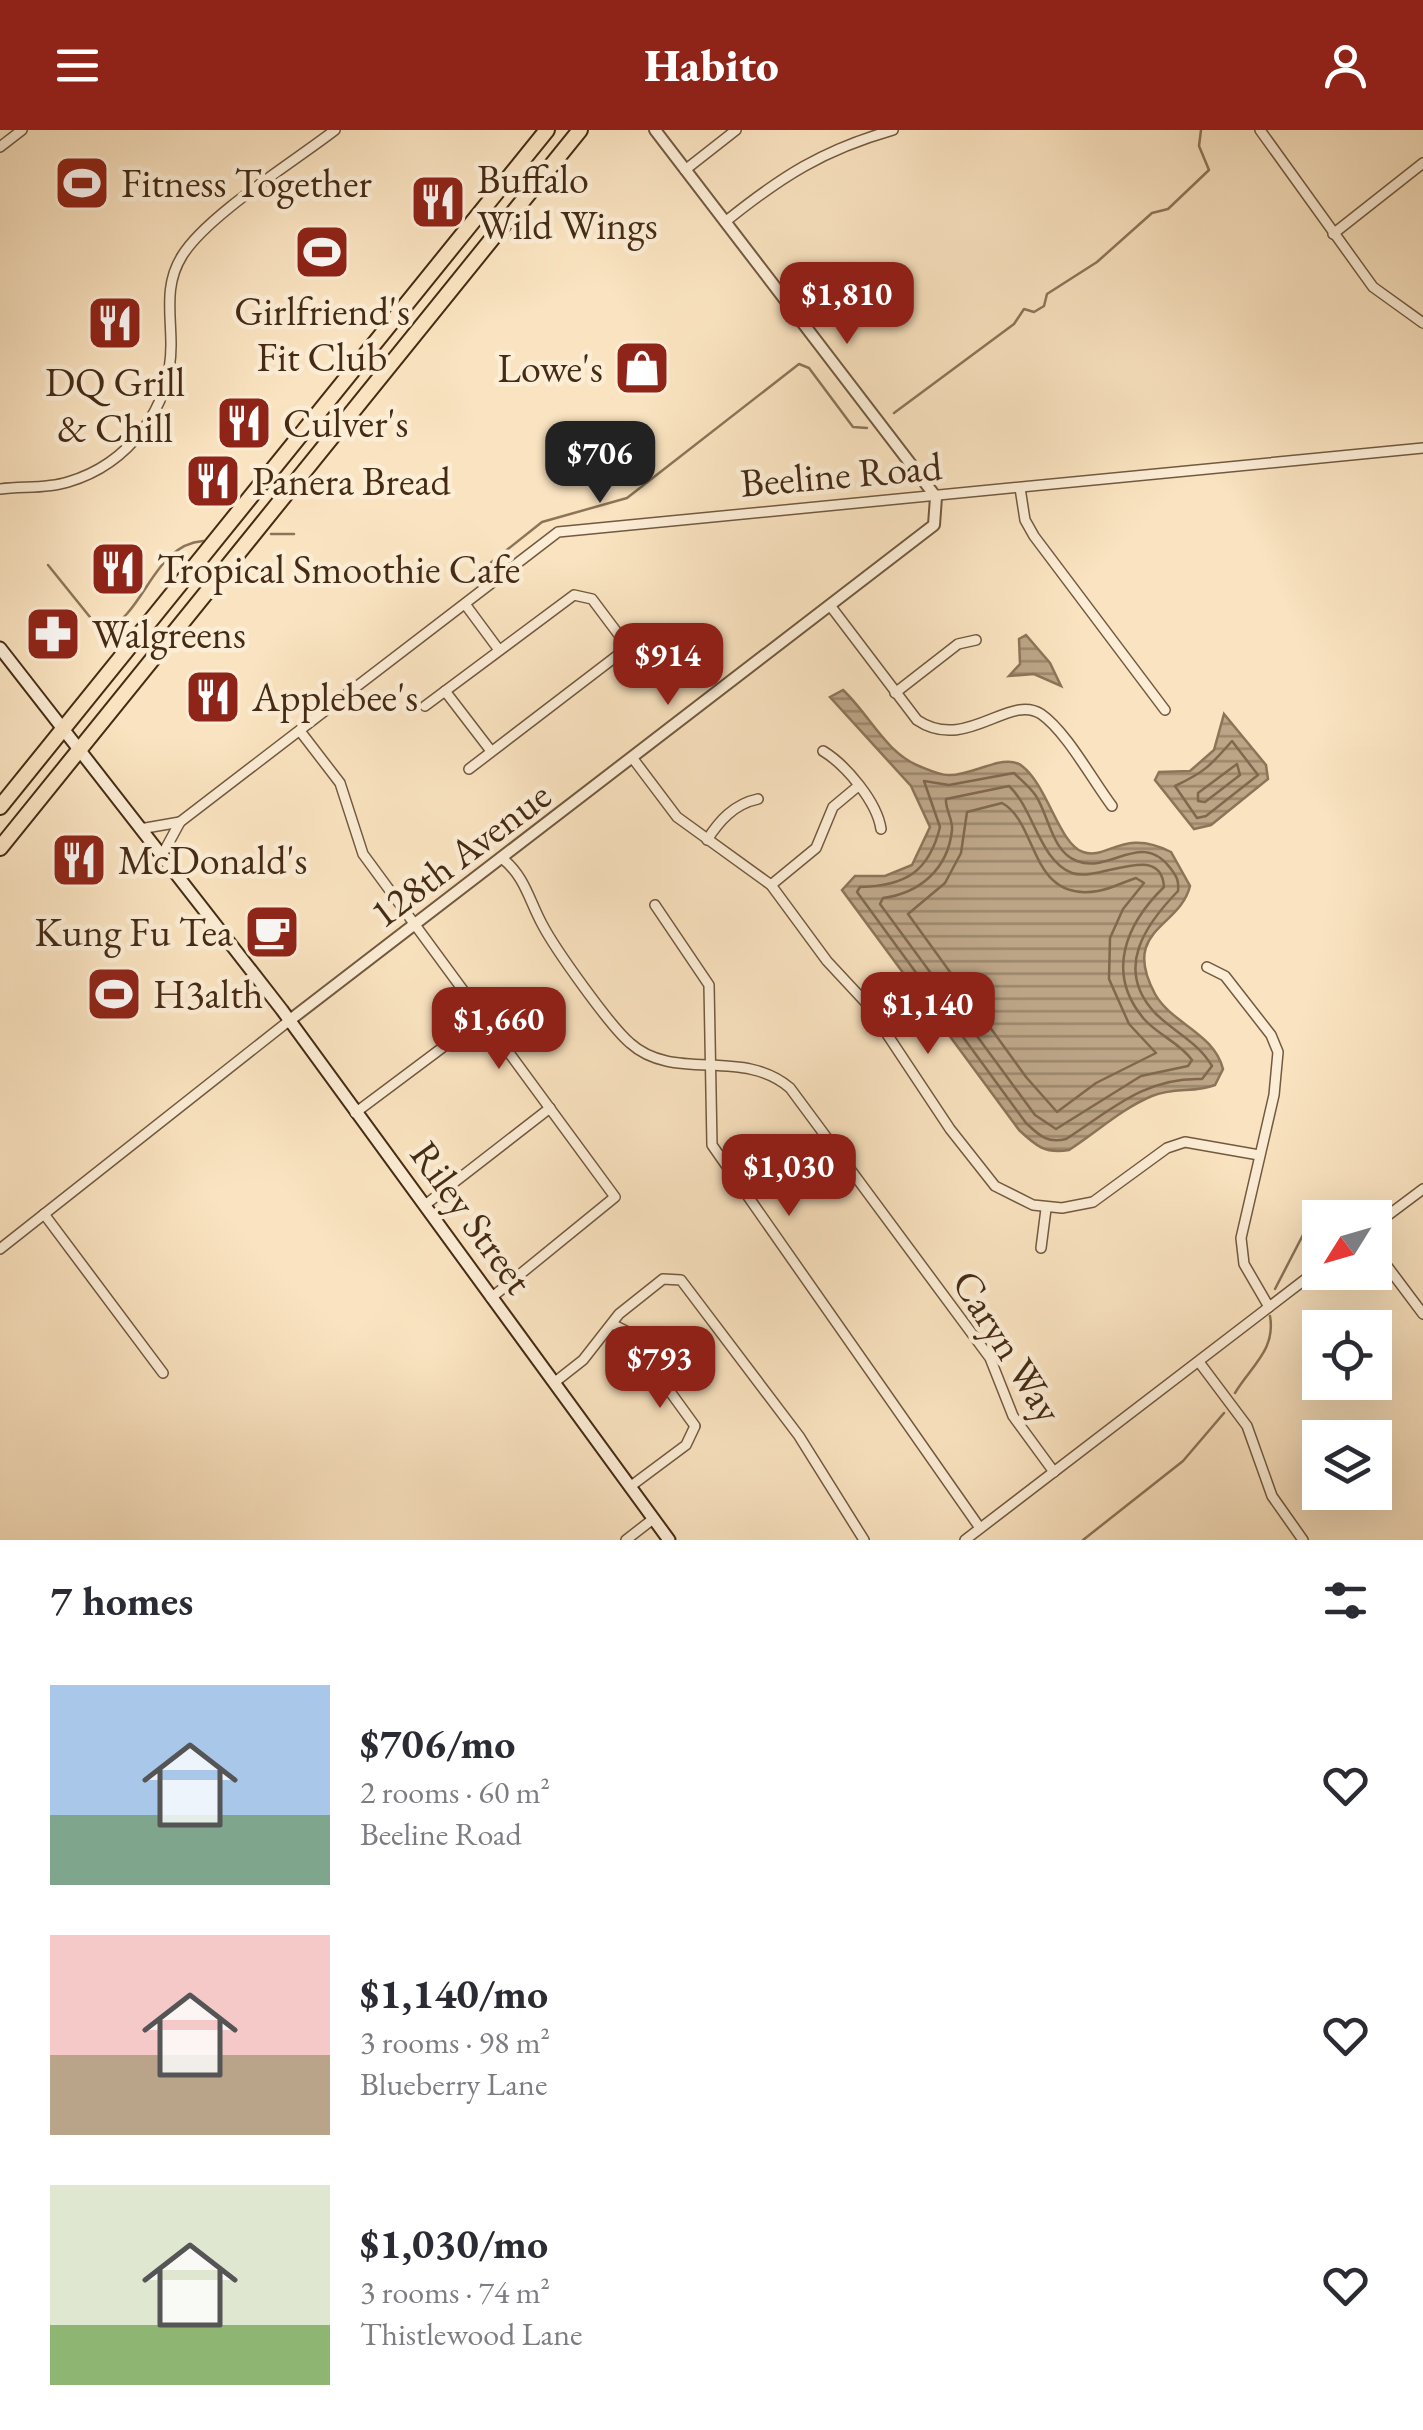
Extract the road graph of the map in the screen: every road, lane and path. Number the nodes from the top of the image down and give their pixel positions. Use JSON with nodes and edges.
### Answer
{"nodes":[{"id":1,"x":22,"y":130,"type":"edge"},
{"id":2,"x":335,"y":130,"type":"edge"},
{"id":3,"x":547,"y":130,"type":"edge"},
{"id":4,"x":580,"y":130,"type":"edge"},
{"id":5,"x":655,"y":130,"type":"edge"},
{"id":6,"x":736,"y":130,"type":"edge"},
{"id":7,"x":893,"y":130,"type":"edge"},
{"id":8,"x":1263,"y":132,"type":"edge"},
{"id":9,"x":0,"y":147,"type":"edge"},
{"id":10,"x":1423,"y":163,"type":"edge"},
{"id":11,"x":685,"y":170,"type":"junction"},
{"id":12,"x":478,"y":216,"type":"junction"},
{"id":13,"x":725,"y":222,"type":"junction"},
{"id":14,"x":1333,"y":234,"type":"junction"},
{"id":15,"x":490,"y":241,"type":"junction"},
{"id":16,"x":1423,"y":306,"type":"edge"},
{"id":17,"x":1412,"y":315,"type":"junction"},
{"id":18,"x":1423,"y":323,"type":"edge"},
{"id":19,"x":1423,"y":448,"type":"edge"},
{"id":20,"x":1020,"y":488,"type":"junction"},
{"id":21,"x":0,"y":489,"type":"edge"},
{"id":22,"x":936,"y":496,"type":"junction"},
{"id":23,"x":195,"y":566,"type":"junction"},
{"id":24,"x":206,"y":592,"type":"junction"},
{"id":25,"x":464,"y":604,"type":"junction"},
{"id":26,"x":832,"y":608,"type":"junction"},
{"id":27,"x":648,"y":632,"type":"dead end"},
{"id":28,"x":976,"y":640,"type":"dead end"},
{"id":29,"x":628,"y":647,"type":"junction"},
{"id":30,"x":0,"y":648,"type":"edge"},
{"id":31,"x":499,"y":650,"type":"junction"},
{"id":32,"x":445,"y":691,"type":"junction"},
{"id":33,"x":895,"y":693,"type":"junction"},
{"id":34,"x":425,"y":706,"type":"dead end"},
{"id":35,"x":1165,"y":710,"type":"dead end"},
{"id":36,"x":62,"y":730,"type":"junction"},
{"id":37,"x":300,"y":731,"type":"junction"},
{"id":38,"x":79,"y":751,"type":"junction"},
{"id":39,"x":823,"y":751,"type":"dead end"},
{"id":40,"x":492,"y":752,"type":"junction"},
{"id":41,"x":634,"y":760,"type":"junction"},
{"id":42,"x":470,"y":769,"type":"dead end"},
{"id":43,"x":857,"y":787,"type":"junction"},
{"id":44,"x":758,"y":798,"type":"dead end"},
{"id":45,"x":1112,"y":806,"type":"dead end"},
{"id":46,"x":0,"y":807,"type":"edge"},
{"id":47,"x":180,"y":822,"type":"junction"},
{"id":48,"x":139,"y":829,"type":"junction"},
{"id":49,"x":881,"y":829,"type":"dead end"},
{"id":50,"x":707,"y":840,"type":"junction"},
{"id":51,"x":0,"y":848,"type":"edge"},
{"id":52,"x":161,"y":857,"type":"junction"},
{"id":53,"x":503,"y":859,"type":"junction"},
{"id":54,"x":771,"y":886,"type":"junction"},
{"id":55,"x":655,"y":904,"type":"dead end"},
{"id":56,"x":414,"y":925,"type":"junction"},
{"id":57,"x":1208,"y":967,"type":"dead end"},
{"id":58,"x":482,"y":1018,"type":"junction"},
{"id":59,"x":290,"y":1020,"type":"junction"},
{"id":60,"x":711,"y":1062,"type":"junction"},
{"id":61,"x":550,"y":1108,"type":"junction"},
{"id":62,"x":355,"y":1113,"type":"junction"},
{"id":63,"x":1259,"y":1155,"type":"junction"},
{"id":64,"x":1423,"y":1188,"type":"edge"},
{"id":65,"x":425,"y":1205,"type":"junction"},
{"id":66,"x":1046,"y":1209,"type":"junction"},
{"id":67,"x":1392,"y":1213,"type":"edge"},
{"id":68,"x":44,"y":1214,"type":"junction"},
{"id":69,"x":1041,"y":1248,"type":"dead end"},
{"id":70,"x":0,"y":1249,"type":"edge"},
{"id":71,"x":1392,"y":1273,"type":"edge"},
{"id":72,"x":1302,"y":1282,"type":"edge"},
{"id":73,"x":491,"y":1298,"type":"junction"},
{"id":74,"x":1269,"y":1307,"type":"junction"},
{"id":75,"x":1423,"y":1314,"type":"edge"},
{"id":76,"x":612,"y":1324,"type":"junction"},
{"id":77,"x":1199,"y":1362,"type":"junction"},
{"id":78,"x":164,"y":1374,"type":"dead end"},
{"id":79,"x":555,"y":1382,"type":"junction"},
{"id":80,"x":1054,"y":1472,"type":"junction"},
{"id":81,"x":630,"y":1486,"type":"junction"},
{"id":82,"x":654,"y":1519,"type":"junction"},
{"id":83,"x":980,"y":1528,"type":"junction"},
{"id":84,"x":626,"y":1540,"type":"edge"},
{"id":85,"x":669,"y":1540,"type":"edge"},
{"id":86,"x":864,"y":1540,"type":"edge"},
{"id":87,"x":965,"y":1540,"type":"edge"},
{"id":88,"x":1302,"y":1540,"type":"edge"}],
"edges":[{"from":1,"to":9,"type":"street"},
{"from":2,"to":21,"type":"street"},
{"from":3,"to":12,"type":"highway"},
{"from":4,"to":15,"type":"highway"},
{"from":5,"to":11,"type":"street"},
{"from":6,"to":11,"type":"street"},
{"from":7,"to":13,"type":"street"},
{"from":8,"to":14,"type":"street"},
{"from":10,"to":14,"type":"street"},
{"from":11,"to":13,"type":"street"},
{"from":12,"to":15,"type":"highway"},
{"from":12,"to":23,"type":"highway"},
{"from":13,"to":22,"type":"street"},
{"from":14,"to":17,"type":"street"},
{"from":15,"to":24,"type":"highway"},
{"from":16,"to":17,"type":"street"},
{"from":17,"to":18,"type":"street"},
{"from":19,"to":20,"type":"street","name":"Beeline Road"},
{"from":20,"to":22,"type":"street","name":"Beeline Road"},
{"from":20,"to":35,"type":"street"},
{"from":22,"to":25,"type":"street","name":"Beeline Road"},
{"from":22,"to":26,"type":"street","name":"128th Avenue"},
{"from":23,"to":24,"type":"highway"},
{"from":23,"to":36,"type":"highway"},
{"from":24,"to":38,"type":"highway"},
{"from":25,"to":31,"type":"street"},
{"from":25,"to":37,"type":"street","name":"Beeline Road"},
{"from":26,"to":33,"type":"street"},
{"from":26,"to":41,"type":"street","name":"128th Avenue"},
{"from":27,"to":29,"type":"street"},
{"from":28,"to":33,"type":"street"},
{"from":29,"to":31,"type":"street"},
{"from":29,"to":40,"type":"street"},
{"from":30,"to":36,"type":"main road","name":"Riley Street"},
{"from":31,"to":32,"type":"street"},
{"from":32,"to":34,"type":"street"},
{"from":32,"to":40,"type":"street"},
{"from":33,"to":45,"type":"street"},
{"from":36,"to":38,"type":"main road","name":"Riley Street"},
{"from":36,"to":46,"type":"highway"},
{"from":37,"to":47,"type":"street","name":"Beeline Road"},
{"from":37,"to":56,"type":"street"},
{"from":38,"to":48,"type":"main road","name":"Riley Street"},
{"from":38,"to":51,"type":"highway"},
{"from":39,"to":43,"type":"street"},
{"from":40,"to":42,"type":"street"},
{"from":41,"to":50,"type":"street"},
{"from":41,"to":53,"type":"street","name":"128th Avenue"},
{"from":43,"to":49,"type":"street"},
{"from":43,"to":54,"type":"street"},
{"from":44,"to":50,"type":"street"},
{"from":47,"to":48,"type":"street","name":"Beeline Road"},
{"from":47,"to":52,"type":"street","name":"Beeline Road"},
{"from":48,"to":52,"type":"main road","name":"Riley Street"},
{"from":50,"to":54,"type":"street"},
{"from":52,"to":59,"type":"main road","name":"Riley Street"},
{"from":53,"to":56,"type":"street","name":"128th Avenue"},
{"from":53,"to":60,"type":"street","name":"Caryn Way"},
{"from":54,"to":66,"type":"street"},
{"from":55,"to":60,"type":"street"},
{"from":56,"to":58,"type":"street"},
{"from":56,"to":59,"type":"street","name":"128th Avenue"},
{"from":57,"to":63,"type":"street"},
{"from":58,"to":61,"type":"street"},
{"from":58,"to":62,"type":"street"},
{"from":59,"to":62,"type":"main road","name":"Riley Street"},
{"from":59,"to":68,"type":"street","name":"128th Avenue"},
{"from":60,"to":80,"type":"street","name":"Caryn Way"},
{"from":60,"to":83,"type":"street"},
{"from":61,"to":65,"type":"street"},
{"from":61,"to":73,"type":"street"},
{"from":62,"to":65,"type":"main road","name":"Riley Street"},
{"from":63,"to":66,"type":"street"},
{"from":63,"to":74,"type":"street"},
{"from":64,"to":67,"type":"street"},
{"from":65,"to":73,"type":"main road","name":"Riley Street"},
{"from":66,"to":69,"type":"street"},
{"from":68,"to":70,"type":"street","name":"128th Avenue"},
{"from":68,"to":78,"type":"street"},
{"from":71,"to":75,"type":"street"},
{"from":72,"to":74,"type":"street"},
{"from":73,"to":79,"type":"main road","name":"Riley Street"},
{"from":74,"to":77,"type":"street"},
{"from":76,"to":79,"type":"street"},
{"from":76,"to":81,"type":"street"},
{"from":76,"to":86,"type":"street"},
{"from":77,"to":80,"type":"street"},
{"from":77,"to":88,"type":"street"},
{"from":79,"to":81,"type":"main road","name":"Riley Street"},
{"from":80,"to":83,"type":"street"},
{"from":81,"to":82,"type":"main road","name":"Riley Street"},
{"from":82,"to":84,"type":"street"},
{"from":82,"to":85,"type":"main road","name":"Riley Street"},
{"from":83,"to":87,"type":"street"}]}
